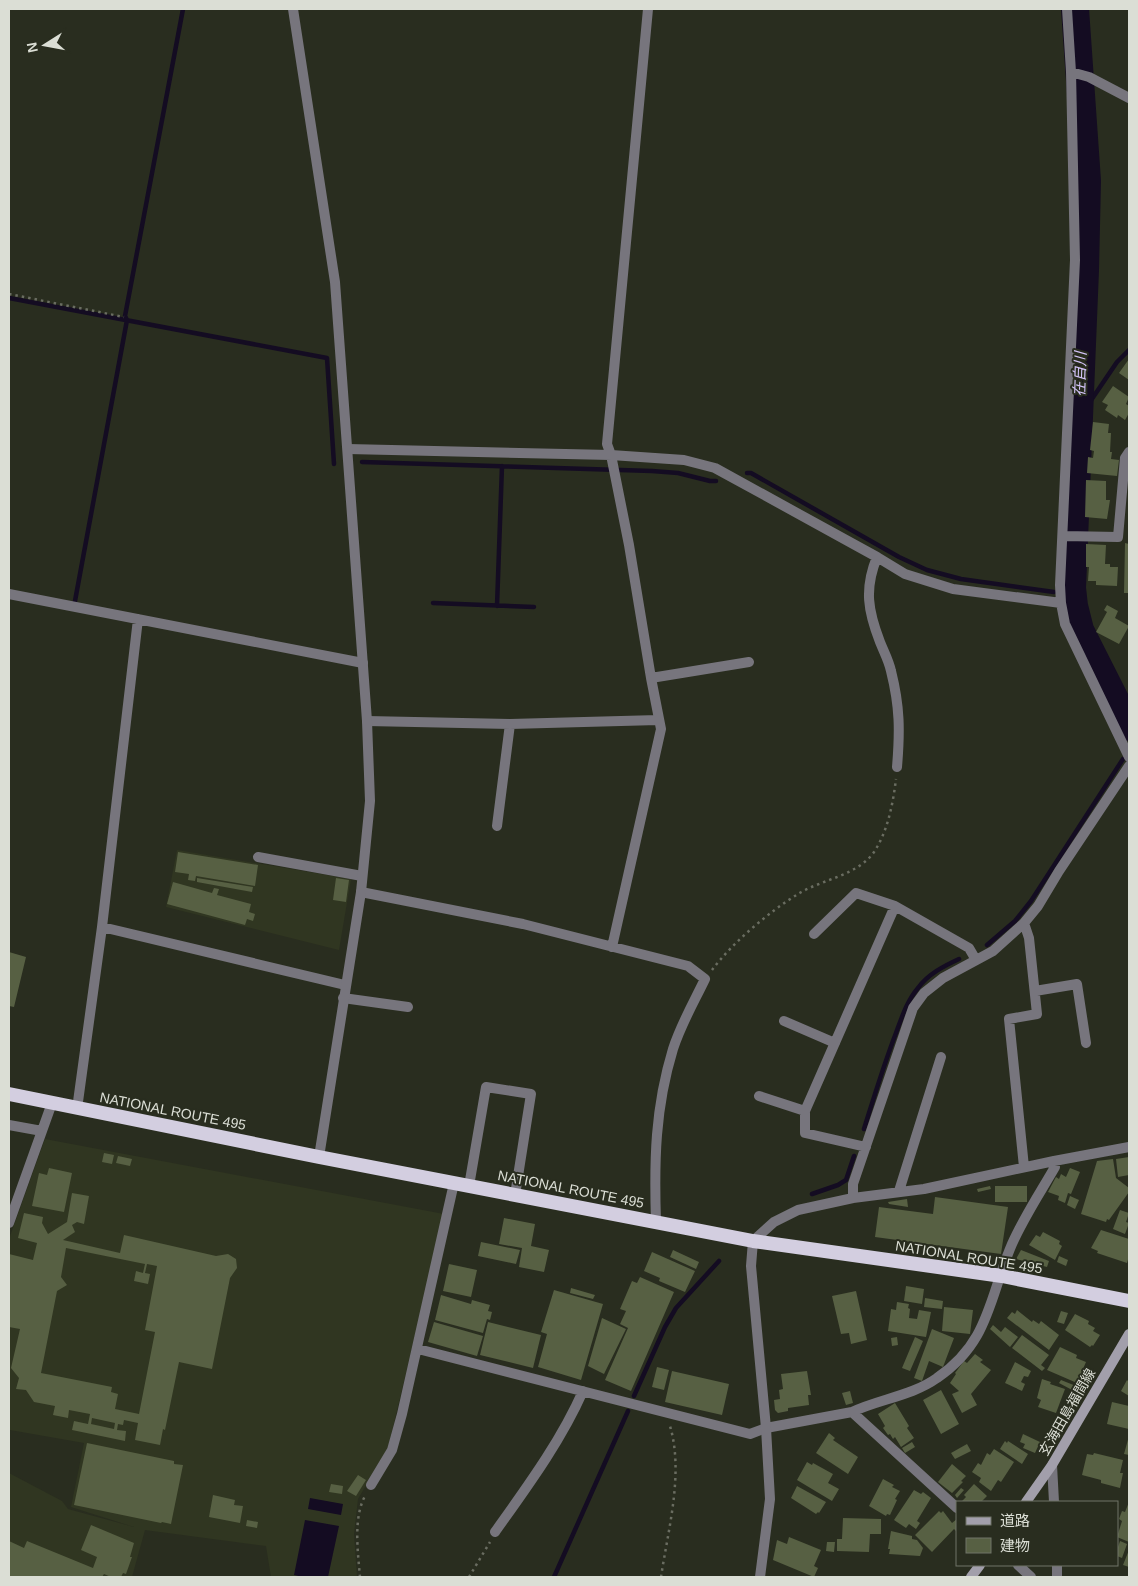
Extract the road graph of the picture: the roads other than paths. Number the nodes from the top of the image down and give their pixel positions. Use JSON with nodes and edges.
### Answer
{"nodes":[{"id":1,"x":293,"y":9,"type":"edge"},
{"id":2,"x":648,"y":9,"type":"edge"},
{"id":3,"x":1067,"y":9,"type":"edge"},
{"id":4,"x":1071,"y":72,"type":"junction"},
{"id":5,"x":1129,"y":98,"type":"edge"},
{"id":6,"x":348,"y":449,"type":"junction"},
{"id":7,"x":1129,"y":452,"type":"edge"},
{"id":8,"x":612,"y":455,"type":"junction"},
{"id":9,"x":1064,"y":536,"type":"junction"},
{"id":10,"x":877,"y":556,"type":"junction"},
{"id":11,"x":9,"y":594,"type":"edge"},
{"id":12,"x":1061,"y":603,"type":"junction"},
{"id":13,"x":138,"y":619,"type":"junction"},
{"id":14,"x":749,"y":662,"type":"dead end"},
{"id":15,"x":362,"y":663,"type":"junction"},
{"id":16,"x":651,"y":678,"type":"junction"},
{"id":17,"x":658,"y":720,"type":"junction"},
{"id":18,"x":367,"y":721,"type":"junction"},
{"id":19,"x":510,"y":724,"type":"junction"},
{"id":20,"x":1129,"y":758,"type":"edge"},
{"id":21,"x":1129,"y":766,"type":"edge"},
{"id":22,"x":897,"y":767,"type":"road end"},
{"id":23,"x":497,"y":826,"type":"dead end"},
{"id":24,"x":258,"y":858,"type":"dead end"},
{"id":25,"x":362,"y":876,"type":"junction"},
{"id":26,"x":361,"y":892,"type":"junction"},
{"id":27,"x":895,"y":906,"type":"junction"},
{"id":28,"x":1024,"y":923,"type":"junction"},
{"id":29,"x":102,"y":928,"type":"junction"},
{"id":30,"x":814,"y":934,"type":"dead end"},
{"id":31,"x":612,"y":947,"type":"junction"},
{"id":32,"x":976,"y":960,"type":"junction"},
{"id":33,"x":345,"y":985,"type":"junction"},
{"id":34,"x":1035,"y":991,"type":"junction"},
{"id":35,"x":343,"y":998,"type":"junction"},
{"id":36,"x":408,"y":1007,"type":"dead end"},
{"id":37,"x":784,"y":1021,"type":"dead end"},
{"id":38,"x":835,"y":1043,"type":"junction"},
{"id":39,"x":1086,"y":1043,"type":"dead end"},
{"id":40,"x":941,"y":1057,"type":"dead end"},
{"id":41,"x":9,"y":1094,"type":"edge"},
{"id":42,"x":759,"y":1096,"type":"dead end"},
{"id":43,"x":52,"y":1103,"type":"junction"},
{"id":44,"x":77,"y":1109,"type":"junction"},
{"id":45,"x":804,"y":1111,"type":"junction"},
{"id":46,"x":9,"y":1125,"type":"edge"},
{"id":47,"x":42,"y":1131,"type":"junction"},
{"id":48,"x":866,"y":1147,"type":"junction"},
{"id":49,"x":1129,"y":1147,"type":"edge"},
{"id":50,"x":318,"y":1157,"type":"junction"},
{"id":51,"x":1054,"y":1161,"type":"junction"},
{"id":52,"x":1024,"y":1167,"type":"junction"},
{"id":53,"x":454,"y":1183,"type":"junction"},
{"id":54,"x":469,"y":1186,"type":"junction"},
{"id":55,"x":899,"y":1191,"type":"junction"},
{"id":56,"x":515,"y":1195,"type":"junction"},
{"id":57,"x":853,"y":1198,"type":"junction"},
{"id":58,"x":656,"y":1222,"type":"junction"},
{"id":59,"x":9,"y":1223,"type":"edge"},
{"id":60,"x":753,"y":1241,"type":"junction"},
{"id":61,"x":1002,"y":1276,"type":"junction"},
{"id":62,"x":1129,"y":1301,"type":"edge"},
{"id":63,"x":1129,"y":1334,"type":"edge"},
{"id":64,"x":418,"y":1349,"type":"junction"},
{"id":65,"x":583,"y":1391,"type":"junction"},
{"id":66,"x":852,"y":1412,"type":"junction"},
{"id":67,"x":766,"y":1428,"type":"junction"},
{"id":68,"x":1052,"y":1465,"type":"junction"},
{"id":69,"x":371,"y":1486,"type":"road end"},
{"id":70,"x":1027,"y":1501,"type":"edge"},
{"id":71,"x":1054,"y":1501,"type":"edge"},
{"id":72,"x":956,"y":1507,"type":"edge"},
{"id":73,"x":495,"y":1532,"type":"road end"},
{"id":74,"x":979,"y":1566,"type":"edge"},
{"id":75,"x":1019,"y":1566,"type":"edge"},
{"id":76,"x":760,"y":1577,"type":"edge"},
{"id":77,"x":971,"y":1577,"type":"edge"},
{"id":78,"x":1032,"y":1577,"type":"edge"}],
"edges":[{"from":1,"to":6,"type":"street"},
{"from":2,"to":8,"type":"street"},
{"from":3,"to":4,"type":"street"},
{"from":4,"to":5,"type":"street"},
{"from":4,"to":9,"type":"street"},
{"from":6,"to":8,"type":"street"},
{"from":6,"to":15,"type":"street"},
{"from":7,"to":9,"type":"street"},
{"from":8,"to":10,"type":"street"},
{"from":8,"to":16,"type":"street"},
{"from":9,"to":12,"type":"street"},
{"from":10,"to":12,"type":"street"},
{"from":10,"to":22,"type":"street"},
{"from":11,"to":13,"type":"street"},
{"from":12,"to":20,"type":"street"},
{"from":13,"to":15,"type":"street"},
{"from":13,"to":29,"type":"street"},
{"from":14,"to":16,"type":"street"},
{"from":15,"to":18,"type":"street"},
{"from":16,"to":17,"type":"street"},
{"from":17,"to":19,"type":"street"},
{"from":17,"to":31,"type":"street"},
{"from":18,"to":19,"type":"street"},
{"from":18,"to":25,"type":"street"},
{"from":19,"to":23,"type":"street"},
{"from":21,"to":28,"type":"street"},
{"from":24,"to":25,"type":"street"},
{"from":25,"to":26,"type":"street"},
{"from":26,"to":31,"type":"street"},
{"from":26,"to":33,"type":"street"},
{"from":27,"to":30,"type":"street"},
{"from":27,"to":32,"type":"street"},
{"from":27,"to":38,"type":"street"},
{"from":28,"to":32,"type":"street"},
{"from":28,"to":34,"type":"street"},
{"from":29,"to":33,"type":"street"},
{"from":29,"to":44,"type":"street"},
{"from":31,"to":58,"type":"street"},
{"from":32,"to":48,"type":"street"},
{"from":33,"to":35,"type":"street"},
{"from":34,"to":39,"type":"street"},
{"from":34,"to":52,"type":"street"},
{"from":35,"to":36,"type":"street"},
{"from":35,"to":50,"type":"street"},
{"from":37,"to":38,"type":"street"},
{"from":38,"to":45,"type":"street"},
{"from":40,"to":55,"type":"street"},
{"from":41,"to":43,"type":"highway","name":"NATIONAL ROUTE 495"},
{"from":42,"to":45,"type":"street"},
{"from":43,"to":44,"type":"highway","name":"NATIONAL ROUTE 495"},
{"from":43,"to":47,"type":"street"},
{"from":44,"to":50,"type":"highway","name":"NATIONAL ROUTE 495"},
{"from":45,"to":48,"type":"street"},
{"from":46,"to":47,"type":"street"},
{"from":47,"to":59,"type":"street"},
{"from":48,"to":57,"type":"street"},
{"from":49,"to":51,"type":"street"},
{"from":50,"to":53,"type":"highway","name":"NATIONAL ROUTE 495"},
{"from":51,"to":52,"type":"street"},
{"from":51,"to":61,"type":"street"},
{"from":52,"to":55,"type":"street"},
{"from":53,"to":54,"type":"highway","name":"NATIONAL ROUTE 495"},
{"from":53,"to":64,"type":"street"},
{"from":54,"to":56,"type":"highway","name":"NATIONAL ROUTE 495"},
{"from":54,"to":56,"type":"street"},
{"from":55,"to":57,"type":"street"},
{"from":56,"to":58,"type":"highway","name":"NATIONAL ROUTE 495"},
{"from":57,"to":60,"type":"street"},
{"from":58,"to":60,"type":"highway","name":"NATIONAL ROUTE 495"},
{"from":60,"to":61,"type":"highway","name":"NATIONAL ROUTE 495"},
{"from":60,"to":67,"type":"street"},
{"from":61,"to":62,"type":"highway","name":"NATIONAL ROUTE 495"},
{"from":61,"to":66,"type":"street"},
{"from":63,"to":68,"type":"main road","name":"玄海田島福間線"},
{"from":64,"to":65,"type":"street"},
{"from":64,"to":69,"type":"street"},
{"from":65,"to":67,"type":"street"},
{"from":65,"to":73,"type":"street"},
{"from":66,"to":67,"type":"street"},
{"from":66,"to":72,"type":"street"},
{"from":67,"to":76,"type":"street"},
{"from":68,"to":70,"type":"main road","name":"玄海田島福間線"},
{"from":68,"to":71,"type":"street"},
{"from":74,"to":77,"type":"main road"},
{"from":75,"to":78,"type":"street"}]}
